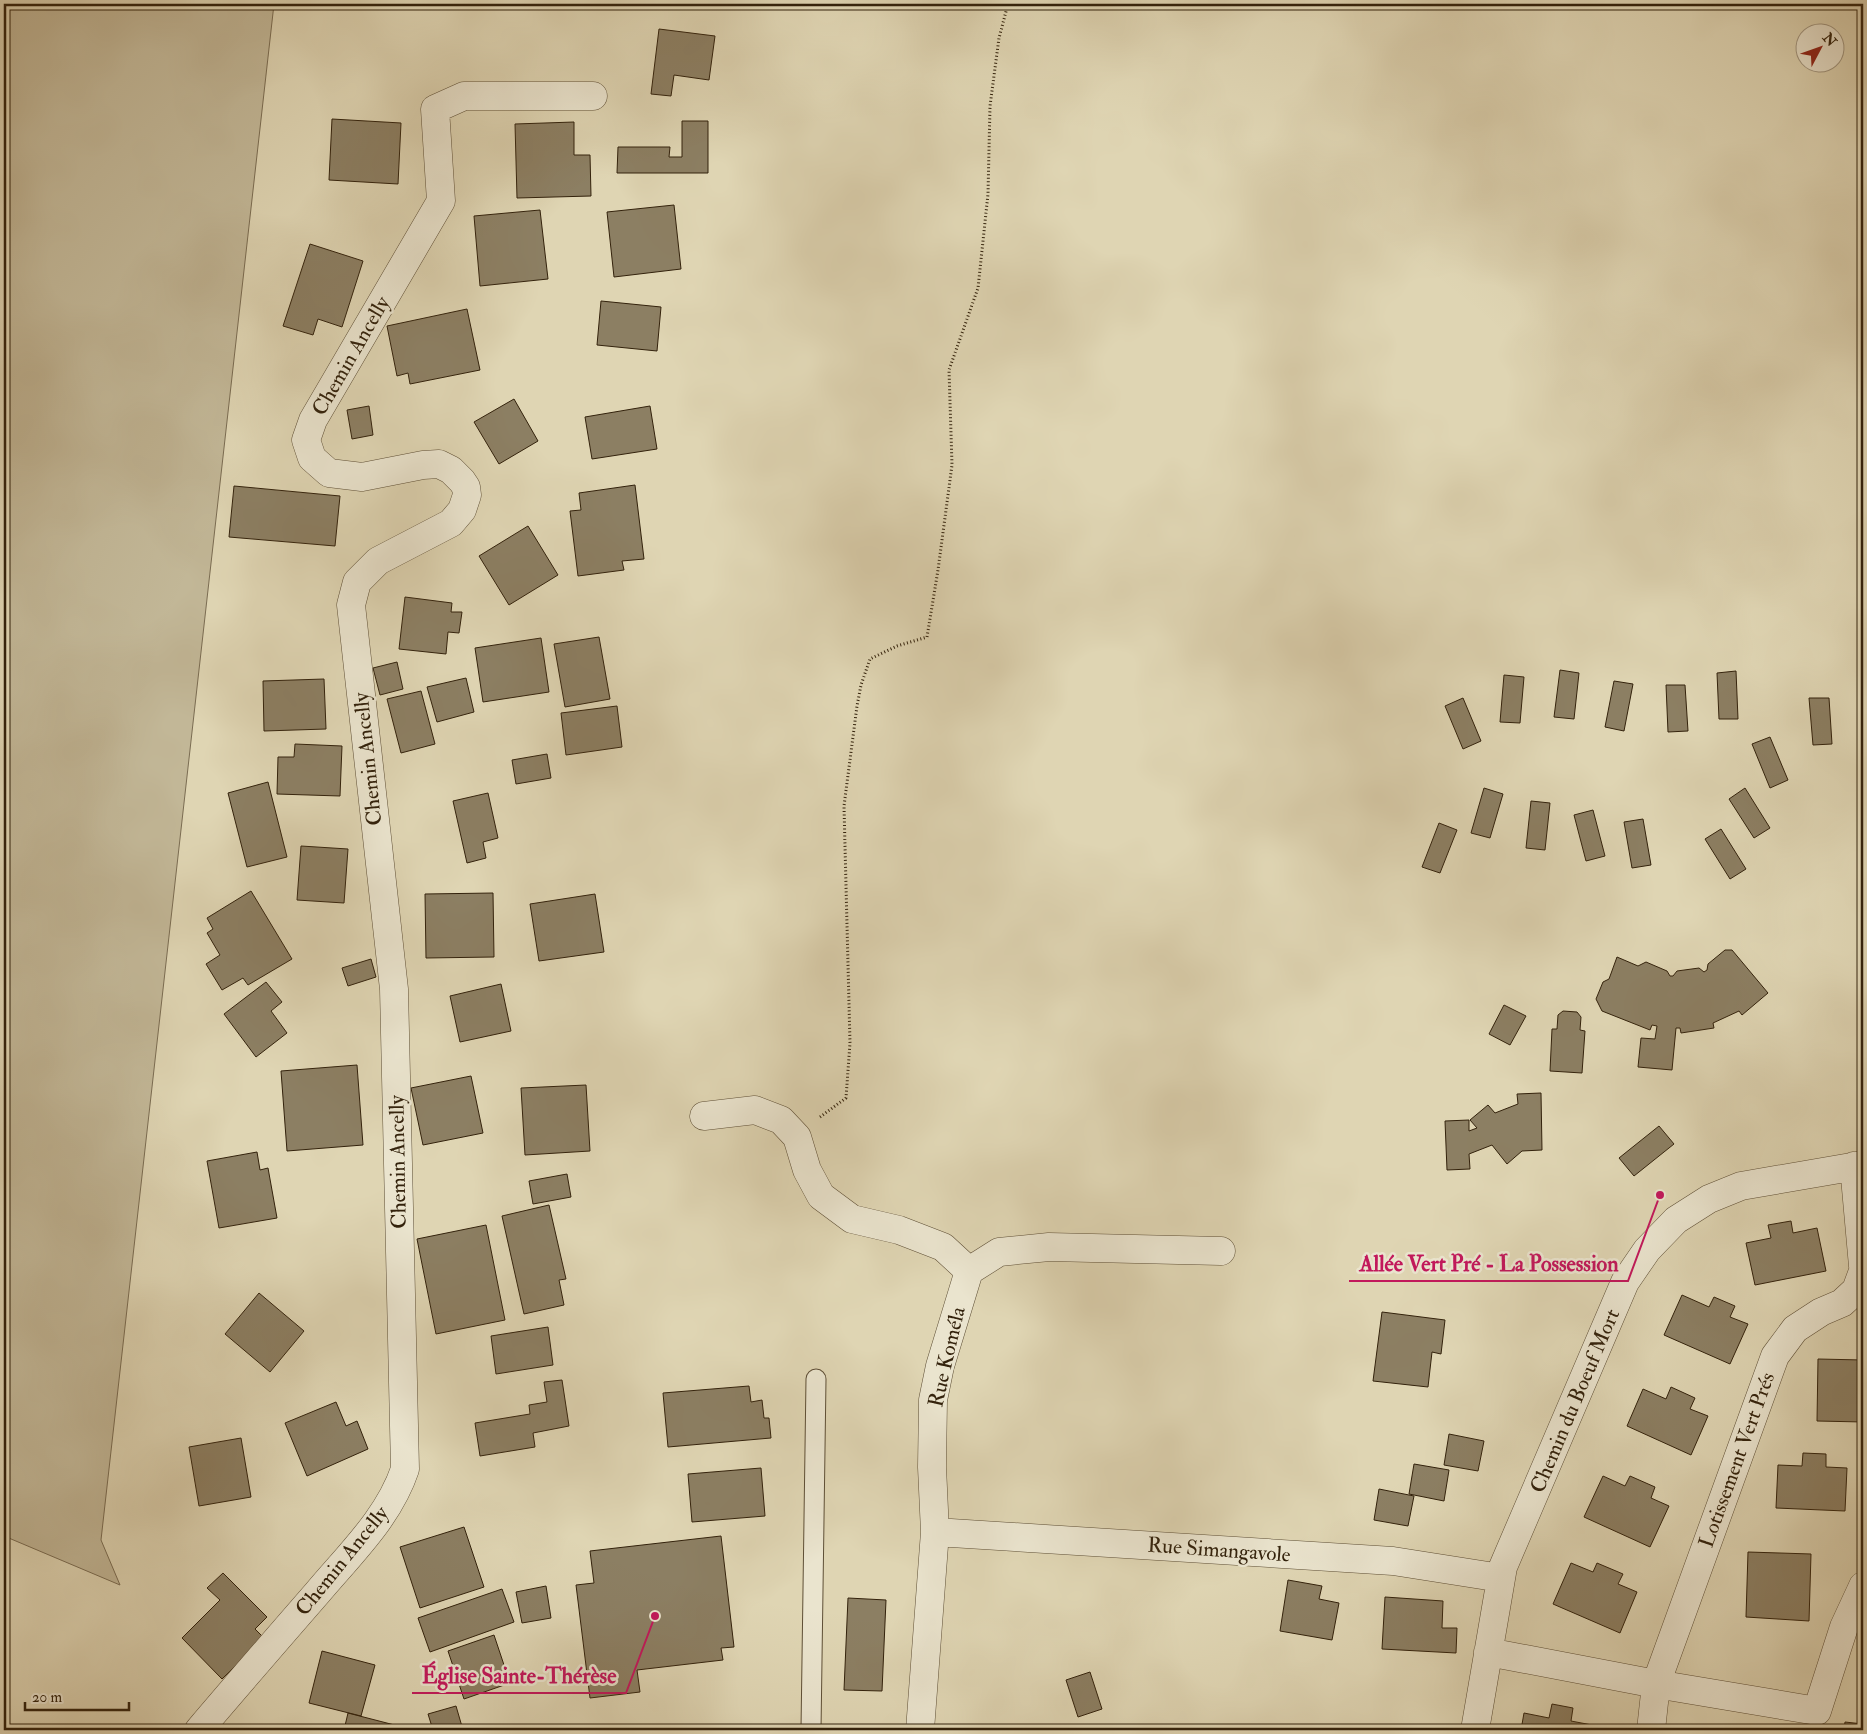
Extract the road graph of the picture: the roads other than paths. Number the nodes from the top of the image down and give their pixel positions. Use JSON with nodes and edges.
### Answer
{"nodes":[{"id":1,"x":593,"y":96,"type":"dead end"},
{"id":2,"x":704,"y":1116,"type":"dead end"},
{"id":3,"x":1859,"y":1166,"type":"edge"},
{"id":4,"x":1221,"y":1251,"type":"dead end"},
{"id":5,"x":1863,"y":1266,"type":"edge"},
{"id":6,"x":969,"y":1271,"type":"junction"},
{"id":7,"x":1863,"y":1271,"type":"edge"},
{"id":8,"x":816,"y":1379,"type":"dead end"},
{"id":9,"x":935,"y":1532,"type":"junction"},
{"id":10,"x":1501,"y":1578,"type":"junction"},
{"id":11,"x":1863,"y":1586,"type":"edge"},
{"id":12,"x":1488,"y":1652,"type":"junction"},
{"id":13,"x":1656,"y":1684,"type":"junction"},
{"id":14,"x":1816,"y":1721,"type":"edge"},
{"id":15,"x":199,"y":1730,"type":"edge"},
{"id":16,"x":811,"y":1730,"type":"edge"},
{"id":17,"x":920,"y":1730,"type":"edge"},
{"id":18,"x":1475,"y":1730,"type":"edge"},
{"id":19,"x":1651,"y":1730,"type":"edge"}],
"edges":[{"from":1,"to":15,"type":"street","name":"Chemin Ancelly"},
{"from":2,"to":6,"type":"street"},
{"from":3,"to":5,"type":"street"},
{"from":3,"to":10,"type":"street","name":"Chemin du Boeuf Mort"},
{"from":4,"to":6,"type":"street"},
{"from":6,"to":9,"type":"street","name":"Rue Koméla"},
{"from":7,"to":13,"type":"street","name":"Lotissement Vert Prés"},
{"from":8,"to":16,"type":"lane"},
{"from":9,"to":10,"type":"street","name":"Rue Simangavole"},
{"from":9,"to":17,"type":"street","name":"Rue Koméla"},
{"from":10,"to":12,"type":"street","name":"Chemin du Boeuf Mort"},
{"from":11,"to":14,"type":"street"},
{"from":12,"to":13,"type":"street"},
{"from":12,"to":18,"type":"street","name":"Chemin du Boeuf Mort"},
{"from":13,"to":14,"type":"street"},
{"from":13,"to":19,"type":"street","name":"Lotissement Vert Prés"}]}
